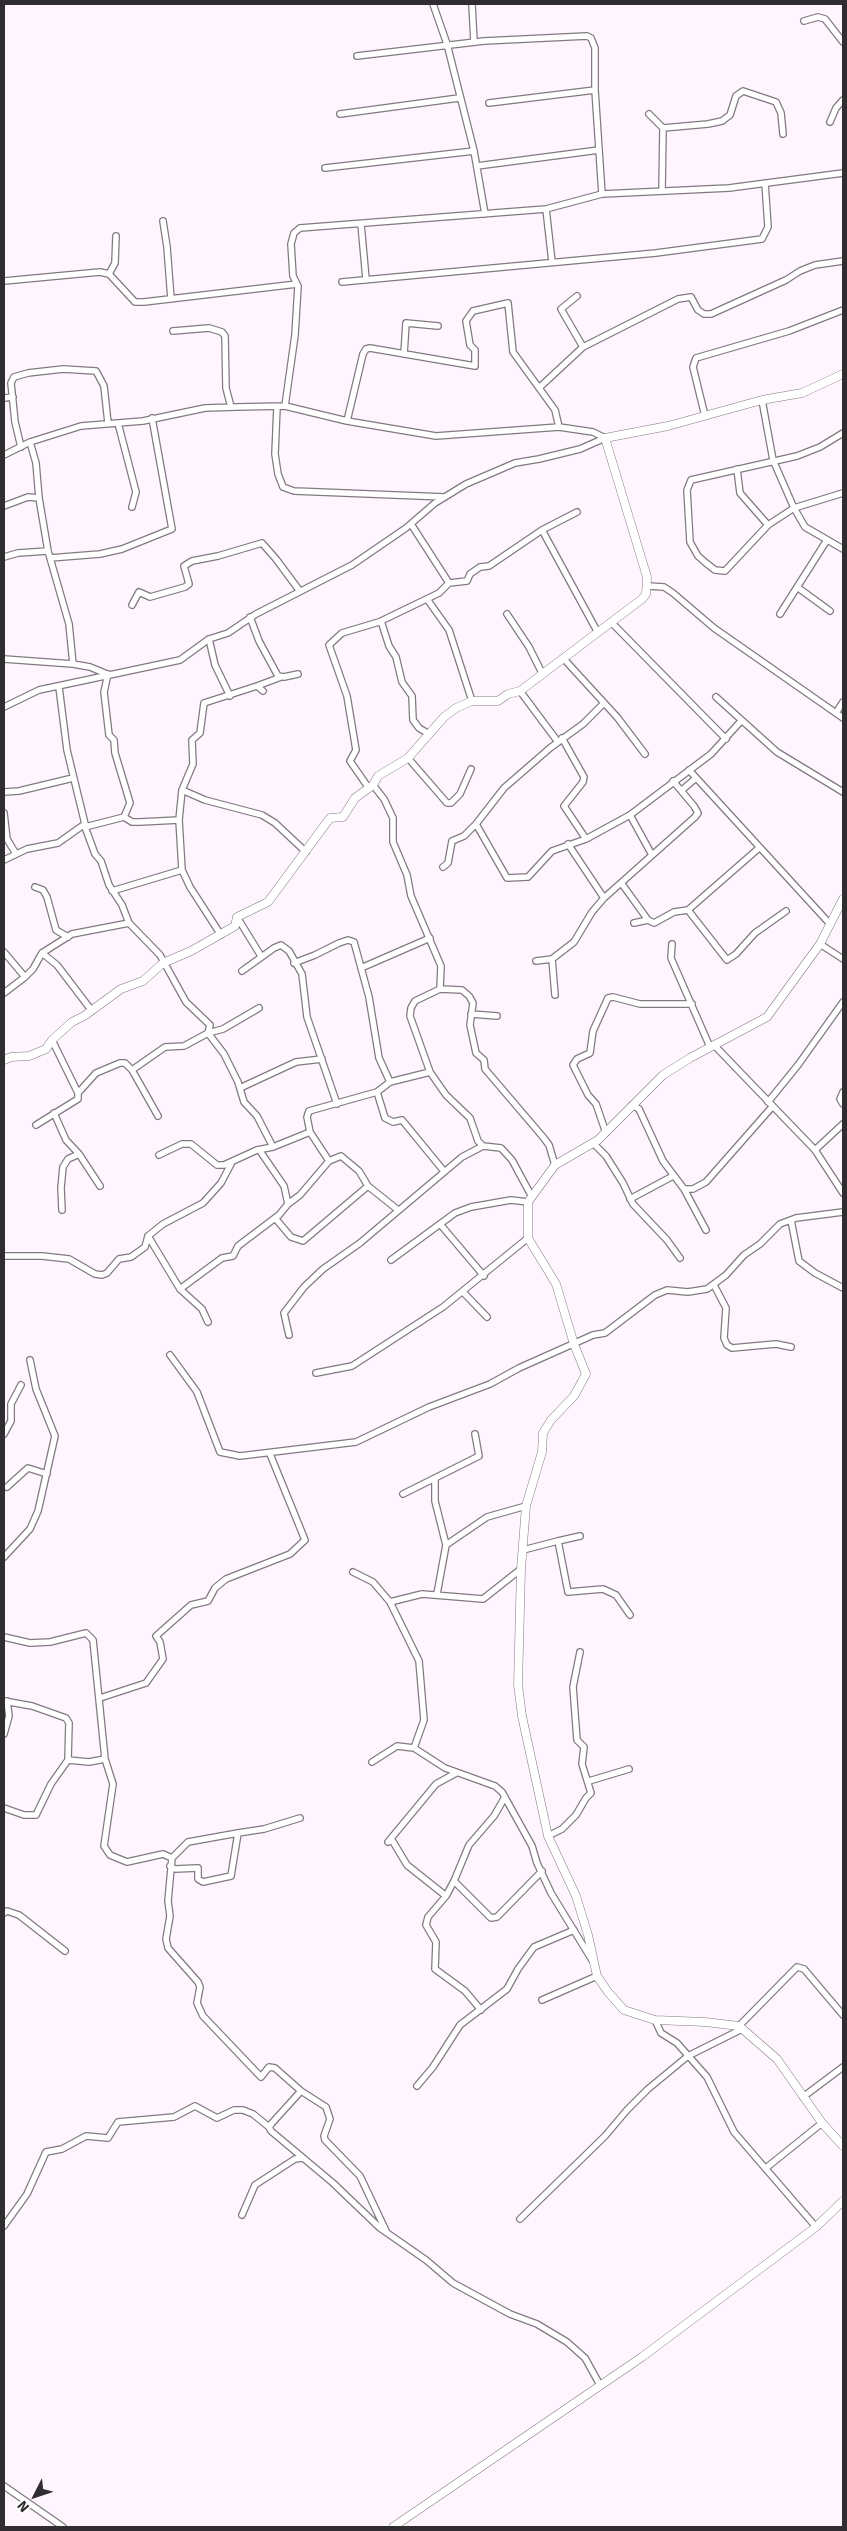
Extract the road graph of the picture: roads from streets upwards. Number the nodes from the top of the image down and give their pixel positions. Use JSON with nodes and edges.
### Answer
{"nodes":[{"id":1,"x":433,"y":4,"type":"edge"},
{"id":2,"x":472,"y":4,"type":"edge"},
{"id":3,"x":804,"y":20,"type":"dead end"},
{"id":4,"x":474,"y":42,"type":"junction"},
{"id":5,"x":843,"y":42,"type":"edge"},
{"id":6,"x":447,"y":44,"type":"junction"},
{"id":7,"x":357,"y":56,"type":"dead end"},
{"id":8,"x":595,"y":90,"type":"junction"},
{"id":9,"x":459,"y":98,"type":"junction"},
{"id":10,"x":843,"y":101,"type":"edge"},
{"id":11,"x":489,"y":103,"type":"dead end"},
{"id":12,"x":340,"y":114,"type":"dead end"},
{"id":13,"x":649,"y":114,"type":"dead end"},
{"id":14,"x":830,"y":122,"type":"dead end"},
{"id":15,"x":663,"y":128,"type":"junction"},
{"id":16,"x":783,"y":134,"type":"dead end"},
{"id":17,"x":599,"y":150,"type":"junction"},
{"id":18,"x":474,"y":151,"type":"junction"},
{"id":19,"x":477,"y":166,"type":"junction"},
{"id":20,"x":325,"y":168,"type":"dead end"},
{"id":21,"x":843,"y":173,"type":"edge"},
{"id":22,"x":765,"y":183,"type":"junction"},
{"id":23,"x":662,"y":191,"type":"junction"},
{"id":24,"x":602,"y":194,"type":"junction"},
{"id":25,"x":546,"y":209,"type":"junction"},
{"id":26,"x":485,"y":214,"type":"junction"},
{"id":27,"x":162,"y":221,"type":"dead end"},
{"id":28,"x":361,"y":224,"type":"junction"},
{"id":29,"x":116,"y":236,"type":"dead end"},
{"id":30,"x":843,"y":261,"type":"edge"},
{"id":31,"x":552,"y":262,"type":"junction"},
{"id":32,"x":109,"y":274,"type":"junction"},
{"id":33,"x":366,"y":279,"type":"junction"},
{"id":34,"x":4,"y":281,"type":"edge"},
{"id":35,"x":342,"y":282,"type":"dead end"},
{"id":36,"x":297,"y":284,"type":"junction"},
{"id":37,"x":577,"y":296,"type":"dead end"},
{"id":38,"x":171,"y":300,"type":"junction"},
{"id":39,"x":843,"y":310,"type":"edge"},
{"id":40,"x":438,"y":326,"type":"dead end"},
{"id":41,"x":173,"y":331,"type":"dead end"},
{"id":42,"x":583,"y":348,"type":"junction"},
{"id":43,"x":404,"y":354,"type":"junction"},
{"id":44,"x":843,"y":374,"type":"edge"},
{"id":45,"x":540,"y":387,"type":"junction"},
{"id":46,"x":13,"y":397,"type":"junction"},
{"id":47,"x":4,"y":398,"type":"edge"},
{"id":48,"x":762,"y":400,"type":"junction"},
{"id":49,"x":285,"y":406,"type":"junction"},
{"id":50,"x":231,"y":407,"type":"junction"},
{"id":51,"x":277,"y":407,"type":"junction"},
{"id":52,"x":705,"y":416,"type":"junction"},
{"id":53,"x":152,"y":418,"type":"junction"},
{"id":54,"x":347,"y":421,"type":"junction"},
{"id":55,"x":108,"y":423,"type":"junction"},
{"id":56,"x":118,"y":423,"type":"junction"},
{"id":57,"x":559,"y":427,"type":"junction"},
{"id":58,"x":843,"y":433,"type":"edge"},
{"id":59,"x":605,"y":438,"type":"junction"},
{"id":60,"x":30,"y":442,"type":"junction"},
{"id":61,"x":21,"y":447,"type":"junction"},
{"id":62,"x":4,"y":455,"type":"edge"},
{"id":63,"x":773,"y":460,"type":"junction"},
{"id":64,"x":737,"y":469,"type":"junction"},
{"id":65,"x":843,"y":493,"type":"edge"},
{"id":66,"x":445,"y":497,"type":"junction"},
{"id":67,"x":39,"y":498,"type":"junction"},
{"id":68,"x":4,"y":506,"type":"edge"},
{"id":69,"x":132,"y":507,"type":"dead end"},
{"id":70,"x":794,"y":508,"type":"junction"},
{"id":71,"x":577,"y":512,"type":"dead end"},
{"id":72,"x":411,"y":524,"type":"junction"},
{"id":73,"x":768,"y":525,"type":"junction"},
{"id":74,"x":542,"y":530,"type":"junction"},
{"id":75,"x":827,"y":540,"type":"junction"},
{"id":76,"x":843,"y":550,"type":"edge"},
{"id":77,"x":49,"y":554,"type":"junction"},
{"id":78,"x":4,"y":557,"type":"edge"},
{"id":79,"x":449,"y":583,"type":"junction"},
{"id":80,"x":648,"y":586,"type":"junction"},
{"id":81,"x":797,"y":587,"type":"junction"},
{"id":82,"x":299,"y":590,"type":"junction"},
{"id":83,"x":426,"y":599,"type":"junction"},
{"id":84,"x":132,"y":605,"type":"dead end"},
{"id":85,"x":830,"y":611,"type":"dead end"},
{"id":86,"x":507,"y":614,"type":"dead end"},
{"id":87,"x":780,"y":614,"type":"dead end"},
{"id":88,"x":250,"y":617,"type":"junction"},
{"id":89,"x":381,"y":621,"type":"junction"},
{"id":90,"x":611,"y":622,"type":"junction"},
{"id":91,"x":597,"y":632,"type":"junction"},
{"id":92,"x":209,"y":639,"type":"junction"},
{"id":93,"x":562,"y":658,"type":"junction"},
{"id":94,"x":4,"y":660,"type":"edge"},
{"id":95,"x":73,"y":664,"type":"junction"},
{"id":96,"x":542,"y":673,"type":"junction"},
{"id":97,"x":107,"y":674,"type":"junction"},
{"id":98,"x":298,"y":674,"type":"dead end"},
{"id":99,"x":281,"y":677,"type":"junction"},
{"id":100,"x":257,"y":686,"type":"junction"},
{"id":101,"x":59,"y":687,"type":"junction"},
{"id":102,"x":520,"y":691,"type":"junction"},
{"id":103,"x":262,"y":692,"type":"dead end"},
{"id":104,"x":230,"y":696,"type":"junction"},
{"id":105,"x":716,"y":697,"type":"dead end"},
{"id":106,"x":472,"y":701,"type":"junction"},
{"id":107,"x":843,"y":702,"type":"edge"},
{"id":108,"x":604,"y":703,"type":"junction"},
{"id":109,"x":4,"y":707,"type":"edge"},
{"id":110,"x":836,"y":714,"type":"junction"},
{"id":111,"x":843,"y":718,"type":"edge"},
{"id":112,"x":741,"y":722,"type":"junction"},
{"id":113,"x":429,"y":734,"type":"junction"},
{"id":114,"x":726,"y":739,"type":"junction"},
{"id":115,"x":560,"y":740,"type":"junction"},
{"id":116,"x":645,"y":754,"type":"dead end"},
{"id":117,"x":408,"y":758,"type":"junction"},
{"id":118,"x":471,"y":769,"type":"dead end"},
{"id":119,"x":689,"y":770,"type":"junction"},
{"id":120,"x":74,"y":778,"type":"junction"},
{"id":121,"x":696,"y":778,"type":"junction"},
{"id":122,"x":674,"y":781,"type":"junction"},
{"id":123,"x":371,"y":786,"type":"junction"},
{"id":124,"x":182,"y":790,"type":"junction"},
{"id":125,"x":682,"y":790,"type":"junction"},
{"id":126,"x":4,"y":792,"type":"edge"},
{"id":127,"x":843,"y":792,"type":"edge"},
{"id":128,"x":4,"y":814,"type":"edge"},
{"id":129,"x":630,"y":815,"type":"junction"},
{"id":130,"x":124,"y":817,"type":"junction"},
{"id":131,"x":179,"y":820,"type":"junction"},
{"id":132,"x":476,"y":824,"type":"junction"},
{"id":133,"x":83,"y":826,"type":"junction"},
{"id":134,"x":586,"y":839,"type":"junction"},
{"id":135,"x":568,"y":844,"type":"junction"},
{"id":136,"x":760,"y":848,"type":"junction"},
{"id":137,"x":306,"y":852,"type":"junction"},
{"id":138,"x":16,"y":854,"type":"junction"},
{"id":139,"x":652,"y":855,"type":"junction"},
{"id":140,"x":4,"y":860,"type":"edge"},
{"id":141,"x":443,"y":867,"type":"dead end"},
{"id":142,"x":182,"y":870,"type":"junction"},
{"id":143,"x":622,"y":884,"type":"junction"},
{"id":144,"x":35,"y":887,"type":"dead end"},
{"id":145,"x":112,"y":891,"type":"junction"},
{"id":146,"x":604,"y":898,"type":"junction"},
{"id":147,"x":843,"y":899,"type":"edge"},
{"id":148,"x":688,"y":910,"type":"junction"},
{"id":149,"x":786,"y":910,"type":"dead end"},
{"id":150,"x":237,"y":917,"type":"junction"},
{"id":151,"x":648,"y":920,"type":"junction"},
{"id":152,"x":129,"y":923,"type":"junction"},
{"id":153,"x":634,"y":923,"type":"dead end"},
{"id":154,"x":830,"y":924,"type":"junction"},
{"id":155,"x":221,"y":936,"type":"junction"},
{"id":156,"x":68,"y":937,"type":"junction"},
{"id":157,"x":430,"y":938,"type":"junction"},
{"id":158,"x":672,"y":944,"type":"dead end"},
{"id":159,"x":820,"y":944,"type":"junction"},
{"id":160,"x":4,"y":952,"type":"edge"},
{"id":161,"x":42,"y":953,"type":"junction"},
{"id":162,"x":261,"y":956,"type":"junction"},
{"id":163,"x":552,"y":958,"type":"junction"},
{"id":164,"x":843,"y":959,"type":"edge"},
{"id":165,"x":536,"y":961,"type":"dead end"},
{"id":166,"x":163,"y":963,"type":"junction"},
{"id":167,"x":294,"y":963,"type":"junction"},
{"id":168,"x":361,"y":968,"type":"junction"},
{"id":169,"x":242,"y":971,"type":"dead end"},
{"id":170,"x":25,"y":977,"type":"junction"},
{"id":171,"x":440,"y":989,"type":"junction"},
{"id":172,"x":4,"y":992,"type":"edge"},
{"id":173,"x":555,"y":995,"type":"dead end"},
{"id":174,"x":843,"y":1002,"type":"edge"},
{"id":175,"x":692,"y":1004,"type":"junction"},
{"id":176,"x":259,"y":1008,"type":"dead end"},
{"id":177,"x":92,"y":1011,"type":"junction"},
{"id":178,"x":471,"y":1014,"type":"junction"},
{"id":179,"x":497,"y":1016,"type":"dead end"},
{"id":180,"x":208,"y":1033,"type":"junction"},
{"id":181,"x":52,"y":1040,"type":"junction"},
{"id":182,"x":712,"y":1046,"type":"junction"},
{"id":183,"x":322,"y":1059,"type":"junction"},
{"id":184,"x":4,"y":1060,"type":"edge"},
{"id":185,"x":132,"y":1070,"type":"junction"},
{"id":186,"x":430,"y":1072,"type":"junction"},
{"id":187,"x":390,"y":1082,"type":"junction"},
{"id":188,"x":240,"y":1088,"type":"junction"},
{"id":189,"x":78,"y":1092,"type":"junction"},
{"id":190,"x":377,"y":1092,"type":"junction"},
{"id":191,"x":843,"y":1092,"type":"edge"},
{"id":192,"x":337,"y":1104,"type":"junction"},
{"id":193,"x":632,"y":1104,"type":"junction"},
{"id":194,"x":770,"y":1104,"type":"junction"},
{"id":195,"x":843,"y":1104,"type":"edge"},
{"id":196,"x":54,"y":1113,"type":"junction"},
{"id":197,"x":158,"y":1116,"type":"dead end"},
{"id":198,"x":843,"y":1124,"type":"edge"},
{"id":199,"x":36,"y":1125,"type":"dead end"},
{"id":200,"x":310,"y":1132,"type":"junction"},
{"id":201,"x":606,"y":1133,"type":"junction"},
{"id":202,"x":593,"y":1143,"type":"junction"},
{"id":203,"x":483,"y":1146,"type":"junction"},
{"id":204,"x":273,"y":1147,"type":"junction"},
{"id":205,"x":815,"y":1150,"type":"junction"},
{"id":206,"x":260,"y":1151,"type":"junction"},
{"id":207,"x":79,"y":1154,"type":"junction"},
{"id":208,"x":159,"y":1155,"type":"dead end"},
{"id":209,"x":329,"y":1161,"type":"junction"},
{"id":210,"x":231,"y":1164,"type":"junction"},
{"id":211,"x":555,"y":1164,"type":"junction"},
{"id":212,"x":443,"y":1170,"type":"junction"},
{"id":213,"x":673,"y":1176,"type":"junction"},
{"id":214,"x":100,"y":1186,"type":"dead end"},
{"id":215,"x":368,"y":1186,"type":"junction"},
{"id":216,"x":684,"y":1189,"type":"junction"},
{"id":217,"x":843,"y":1193,"type":"edge"},
{"id":218,"x":630,"y":1198,"type":"junction"},
{"id":219,"x":530,"y":1200,"type":"junction"},
{"id":220,"x":288,"y":1204,"type":"junction"},
{"id":221,"x":62,"y":1210,"type":"dead end"},
{"id":222,"x":398,"y":1210,"type":"junction"},
{"id":223,"x":843,"y":1212,"type":"edge"},
{"id":224,"x":275,"y":1218,"type":"junction"},
{"id":225,"x":791,"y":1220,"type":"junction"},
{"id":226,"x":440,"y":1224,"type":"junction"},
{"id":227,"x":706,"y":1230,"type":"dead end"},
{"id":228,"x":148,"y":1236,"type":"junction"},
{"id":229,"x":528,"y":1238,"type":"junction"},
{"id":230,"x":4,"y":1256,"type":"edge"},
{"id":231,"x":680,"y":1258,"type":"dead end"},
{"id":232,"x":391,"y":1260,"type":"dead end"},
{"id":233,"x":484,"y":1276,"type":"junction"},
{"id":234,"x":714,"y":1285,"type":"junction"},
{"id":235,"x":843,"y":1288,"type":"edge"},
{"id":236,"x":180,"y":1289,"type":"junction"},
{"id":237,"x":464,"y":1292,"type":"junction"},
{"id":238,"x":487,"y":1317,"type":"dead end"},
{"id":239,"x":208,"y":1322,"type":"dead end"},
{"id":240,"x":289,"y":1336,"type":"dead end"},
{"id":241,"x":574,"y":1344,"type":"junction"},
{"id":242,"x":791,"y":1347,"type":"dead end"},
{"id":243,"x":170,"y":1355,"type":"dead end"},
{"id":244,"x":30,"y":1360,"type":"dead end"},
{"id":245,"x":316,"y":1373,"type":"dead end"},
{"id":246,"x":22,"y":1385,"type":"dead end"},
{"id":247,"x":4,"y":1434,"type":"edge"},
{"id":248,"x":475,"y":1434,"type":"dead end"},
{"id":249,"x":270,"y":1454,"type":"junction"},
{"id":250,"x":47,"y":1474,"type":"junction"},
{"id":251,"x":435,"y":1478,"type":"junction"},
{"id":252,"x":7,"y":1487,"type":"dead end"},
{"id":253,"x":403,"y":1494,"type":"dead end"},
{"id":254,"x":526,"y":1506,"type":"junction"},
{"id":255,"x":580,"y":1536,"type":"dead end"},
{"id":256,"x":558,"y":1541,"type":"junction"},
{"id":257,"x":446,"y":1545,"type":"junction"},
{"id":258,"x":523,"y":1550,"type":"junction"},
{"id":259,"x":4,"y":1557,"type":"edge"},
{"id":260,"x":521,"y":1570,"type":"junction"},
{"id":261,"x":353,"y":1572,"type":"dead end"},
{"id":262,"x":437,"y":1594,"type":"junction"},
{"id":263,"x":390,"y":1602,"type":"junction"},
{"id":264,"x":630,"y":1615,"type":"dead end"},
{"id":265,"x":4,"y":1637,"type":"edge"},
{"id":266,"x":580,"y":1652,"type":"dead end"},
{"id":267,"x":100,"y":1698,"type":"junction"},
{"id":268,"x":6,"y":1701,"type":"edge"},
{"id":269,"x":4,"y":1734,"type":"edge"},
{"id":270,"x":414,"y":1748,"type":"junction"},
{"id":271,"x":105,"y":1759,"type":"junction"},
{"id":272,"x":68,"y":1760,"type":"junction"},
{"id":273,"x":372,"y":1762,"type":"dead end"},
{"id":274,"x":629,"y":1769,"type":"dead end"},
{"id":275,"x":456,"y":1773,"type":"junction"},
{"id":276,"x":589,"y":1781,"type":"junction"},
{"id":277,"x":505,"y":1796,"type":"junction"},
{"id":278,"x":4,"y":1808,"type":"edge"},
{"id":279,"x":300,"y":1818,"type":"dead end"},
{"id":280,"x":238,"y":1833,"type":"junction"},
{"id":281,"x":548,"y":1836,"type":"junction"},
{"id":282,"x":172,"y":1858,"type":"junction"},
{"id":283,"x":170,"y":1866,"type":"junction"},
{"id":284,"x":542,"y":1871,"type":"junction"},
{"id":285,"x":454,"y":1881,"type":"junction"},
{"id":286,"x":446,"y":1896,"type":"junction"},
{"id":287,"x":4,"y":1913,"type":"edge"},
{"id":288,"x":574,"y":1930,"type":"junction"},
{"id":289,"x":65,"y":1951,"type":"dead end"},
{"id":290,"x":594,"y":1962,"type":"junction"},
{"id":291,"x":597,"y":1976,"type":"junction"},
{"id":292,"x":542,"y":2000,"type":"dead end"},
{"id":293,"x":481,"y":2010,"type":"junction"},
{"id":294,"x":843,"y":2015,"type":"edge"},
{"id":295,"x":656,"y":2020,"type":"junction"},
{"id":296,"x":740,"y":2028,"type":"junction"},
{"id":297,"x":688,"y":2056,"type":"junction"},
{"id":298,"x":843,"y":2066,"type":"edge"},
{"id":299,"x":417,"y":2086,"type":"dead end"},
{"id":300,"x":301,"y":2091,"type":"junction"},
{"id":301,"x":803,"y":2096,"type":"junction"},
{"id":302,"x":822,"y":2123,"type":"junction"},
{"id":303,"x":269,"y":2127,"type":"junction"},
{"id":304,"x":843,"y":2146,"type":"edge"},
{"id":305,"x":296,"y":2156,"type":"junction"},
{"id":306,"x":766,"y":2168,"type":"junction"},
{"id":307,"x":843,"y":2201,"type":"edge"},
{"id":308,"x":242,"y":2215,"type":"dead end"},
{"id":309,"x":520,"y":2219,"type":"dead end"},
{"id":310,"x":4,"y":2226,"type":"edge"},
{"id":311,"x":816,"y":2227,"type":"junction"},
{"id":312,"x":386,"y":2231,"type":"junction"},
{"id":313,"x":600,"y":2385,"type":"junction"},
{"id":314,"x":4,"y":2486,"type":"edge"},
{"id":315,"x":63,"y":2527,"type":"edge"},
{"id":316,"x":393,"y":2527,"type":"edge"}],
"edges":[{"from":1,"to":6,"type":"street"},
{"from":2,"to":4,"type":"street"},
{"from":3,"to":5,"type":"street"},
{"from":4,"to":6,"type":"street"},
{"from":4,"to":8,"type":"street"},
{"from":6,"to":7,"type":"street"},
{"from":6,"to":9,"type":"street"},
{"from":8,"to":11,"type":"street"},
{"from":8,"to":17,"type":"street"},
{"from":9,"to":12,"type":"street"},
{"from":9,"to":18,"type":"street"},
{"from":10,"to":14,"type":"street"},
{"from":13,"to":15,"type":"street"},
{"from":15,"to":16,"type":"street"},
{"from":15,"to":23,"type":"street"},
{"from":17,"to":19,"type":"street"},
{"from":17,"to":24,"type":"street"},
{"from":18,"to":19,"type":"street"},
{"from":18,"to":20,"type":"street"},
{"from":19,"to":26,"type":"street"},
{"from":21,"to":22,"type":"street"},
{"from":22,"to":23,"type":"street"},
{"from":22,"to":31,"type":"street"},
{"from":23,"to":24,"type":"street"},
{"from":24,"to":25,"type":"street"},
{"from":25,"to":26,"type":"street"},
{"from":25,"to":31,"type":"street"},
{"from":26,"to":28,"type":"street"},
{"from":27,"to":38,"type":"street"},
{"from":28,"to":33,"type":"street"},
{"from":28,"to":36,"type":"street"},
{"from":29,"to":32,"type":"street"},
{"from":30,"to":42,"type":"street"},
{"from":31,"to":33,"type":"street"},
{"from":32,"to":34,"type":"street"},
{"from":32,"to":38,"type":"street"},
{"from":33,"to":35,"type":"street"},
{"from":36,"to":38,"type":"street"},
{"from":36,"to":49,"type":"street"},
{"from":37,"to":42,"type":"street"},
{"from":39,"to":52,"type":"street"},
{"from":40,"to":43,"type":"street"},
{"from":41,"to":50,"type":"street"},
{"from":42,"to":45,"type":"street"},
{"from":43,"to":45,"type":"street"},
{"from":43,"to":54,"type":"street"},
{"from":44,"to":48,"type":"street"},
{"from":45,"to":57,"type":"street"},
{"from":46,"to":47,"type":"street"},
{"from":46,"to":55,"type":"street"},
{"from":46,"to":61,"type":"street"},
{"from":48,"to":52,"type":"street"},
{"from":48,"to":63,"type":"street"},
{"from":49,"to":51,"type":"street"},
{"from":49,"to":54,"type":"street"},
{"from":50,"to":51,"type":"street"},
{"from":50,"to":53,"type":"street"},
{"from":51,"to":66,"type":"street"},
{"from":52,"to":59,"type":"street"},
{"from":53,"to":56,"type":"street"},
{"from":53,"to":77,"type":"street"},
{"from":54,"to":57,"type":"street"},
{"from":55,"to":56,"type":"street"},
{"from":55,"to":60,"type":"street"},
{"from":56,"to":69,"type":"street"},
{"from":57,"to":59,"type":"street"},
{"from":58,"to":63,"type":"street"},
{"from":59,"to":66,"type":"street"},
{"from":59,"to":80,"type":"street"},
{"from":60,"to":61,"type":"street"},
{"from":60,"to":67,"type":"street"},
{"from":61,"to":62,"type":"street"},
{"from":63,"to":64,"type":"street"},
{"from":63,"to":70,"type":"street"},
{"from":64,"to":73,"type":"street"},
{"from":64,"to":73,"type":"street"},
{"from":65,"to":70,"type":"street"},
{"from":66,"to":72,"type":"street"},
{"from":67,"to":68,"type":"street"},
{"from":67,"to":77,"type":"street"},
{"from":70,"to":73,"type":"street"},
{"from":70,"to":75,"type":"street"},
{"from":71,"to":74,"type":"street"},
{"from":72,"to":79,"type":"street"},
{"from":72,"to":82,"type":"street"},
{"from":74,"to":79,"type":"street"},
{"from":74,"to":91,"type":"street"},
{"from":75,"to":76,"type":"street"},
{"from":75,"to":81,"type":"street"},
{"from":77,"to":78,"type":"street"},
{"from":77,"to":95,"type":"street"},
{"from":79,"to":83,"type":"street"},
{"from":80,"to":90,"type":"street"},
{"from":80,"to":110,"type":"street"},
{"from":81,"to":85,"type":"street"},
{"from":81,"to":87,"type":"street"},
{"from":82,"to":84,"type":"street"},
{"from":82,"to":88,"type":"street"},
{"from":83,"to":89,"type":"street"},
{"from":83,"to":106,"type":"street"},
{"from":86,"to":96,"type":"street"},
{"from":88,"to":92,"type":"street"},
{"from":88,"to":99,"type":"street"},
{"from":89,"to":113,"type":"street"},
{"from":89,"to":123,"type":"street"},
{"from":90,"to":91,"type":"street"},
{"from":90,"to":114,"type":"street"},
{"from":91,"to":93,"type":"street"},
{"from":92,"to":97,"type":"street"},
{"from":92,"to":104,"type":"street"},
{"from":93,"to":96,"type":"street"},
{"from":93,"to":108,"type":"street"},
{"from":94,"to":95,"type":"street"},
{"from":95,"to":97,"type":"street"},
{"from":96,"to":102,"type":"street"},
{"from":97,"to":101,"type":"street"},
{"from":97,"to":130,"type":"street"},
{"from":98,"to":99,"type":"street"},
{"from":99,"to":100,"type":"street"},
{"from":100,"to":103,"type":"street"},
{"from":100,"to":104,"type":"street"},
{"from":101,"to":109,"type":"street"},
{"from":101,"to":120,"type":"street"},
{"from":102,"to":106,"type":"street"},
{"from":102,"to":115,"type":"street"},
{"from":104,"to":124,"type":"street"},
{"from":105,"to":112,"type":"street"},
{"from":106,"to":113,"type":"street"},
{"from":107,"to":110,"type":"street"},
{"from":108,"to":115,"type":"street"},
{"from":108,"to":116,"type":"street"},
{"from":110,"to":111,"type":"street"},
{"from":112,"to":114,"type":"street"},
{"from":112,"to":127,"type":"street"},
{"from":113,"to":117,"type":"street"},
{"from":114,"to":119,"type":"street"},
{"from":115,"to":132,"type":"street"},
{"from":115,"to":134,"type":"street"},
{"from":117,"to":118,"type":"street"},
{"from":117,"to":123,"type":"street"},
{"from":119,"to":121,"type":"street"},
{"from":119,"to":122,"type":"street"},
{"from":120,"to":126,"type":"street"},
{"from":120,"to":133,"type":"street"},
{"from":121,"to":125,"type":"street"},
{"from":121,"to":136,"type":"street"},
{"from":122,"to":125,"type":"street"},
{"from":122,"to":129,"type":"street"},
{"from":123,"to":137,"type":"street"},
{"from":123,"to":157,"type":"street"},
{"from":124,"to":131,"type":"street"},
{"from":124,"to":137,"type":"street"},
{"from":125,"to":139,"type":"street"},
{"from":128,"to":138,"type":"street"},
{"from":129,"to":134,"type":"street"},
{"from":129,"to":139,"type":"street"},
{"from":130,"to":131,"type":"street"},
{"from":130,"to":133,"type":"street"},
{"from":131,"to":142,"type":"street"},
{"from":132,"to":135,"type":"street"},
{"from":132,"to":141,"type":"street"},
{"from":133,"to":138,"type":"street"},
{"from":133,"to":145,"type":"street"},
{"from":134,"to":135,"type":"street"},
{"from":135,"to":146,"type":"street"},
{"from":136,"to":148,"type":"street"},
{"from":136,"to":154,"type":"street"},
{"from":137,"to":150,"type":"street"},
{"from":138,"to":140,"type":"street"},
{"from":139,"to":143,"type":"street"},
{"from":142,"to":145,"type":"street"},
{"from":142,"to":155,"type":"street"},
{"from":143,"to":146,"type":"street"},
{"from":143,"to":151,"type":"street"},
{"from":144,"to":156,"type":"street"},
{"from":145,"to":152,"type":"street"},
{"from":146,"to":163,"type":"street"},
{"from":147,"to":154,"type":"street"},
{"from":148,"to":149,"type":"street"},
{"from":148,"to":151,"type":"street"},
{"from":150,"to":155,"type":"street"},
{"from":150,"to":162,"type":"street"},
{"from":151,"to":153,"type":"street"},
{"from":152,"to":156,"type":"street"},
{"from":152,"to":166,"type":"street"},
{"from":154,"to":159,"type":"street"},
{"from":155,"to":166,"type":"street"},
{"from":156,"to":161,"type":"street"},
{"from":157,"to":168,"type":"street"},
{"from":157,"to":171,"type":"street"},
{"from":158,"to":175,"type":"street"},
{"from":159,"to":164,"type":"street"},
{"from":159,"to":182,"type":"street"},
{"from":160,"to":170,"type":"street"},
{"from":161,"to":170,"type":"street"},
{"from":161,"to":177,"type":"street"},
{"from":162,"to":167,"type":"street"},
{"from":162,"to":169,"type":"street"},
{"from":163,"to":165,"type":"street"},
{"from":163,"to":173,"type":"street"},
{"from":166,"to":177,"type":"street"},
{"from":166,"to":180,"type":"street"},
{"from":167,"to":168,"type":"street"},
{"from":167,"to":183,"type":"street"},
{"from":168,"to":187,"type":"street"},
{"from":170,"to":172,"type":"street"},
{"from":171,"to":178,"type":"street"},
{"from":171,"to":186,"type":"street"},
{"from":174,"to":194,"type":"street"},
{"from":175,"to":182,"type":"street"},
{"from":175,"to":201,"type":"street"},
{"from":176,"to":180,"type":"street"},
{"from":177,"to":181,"type":"street"},
{"from":178,"to":179,"type":"street"},
{"from":178,"to":211,"type":"street"},
{"from":180,"to":185,"type":"street"},
{"from":180,"to":188,"type":"street"},
{"from":181,"to":184,"type":"street"},
{"from":181,"to":189,"type":"street"},
{"from":182,"to":193,"type":"street"},
{"from":182,"to":194,"type":"street"},
{"from":183,"to":188,"type":"street"},
{"from":183,"to":192,"type":"street"},
{"from":185,"to":189,"type":"street"},
{"from":185,"to":197,"type":"street"},
{"from":186,"to":187,"type":"street"},
{"from":186,"to":203,"type":"street"},
{"from":187,"to":190,"type":"street"},
{"from":188,"to":204,"type":"street"},
{"from":189,"to":196,"type":"street"},
{"from":190,"to":192,"type":"street"},
{"from":190,"to":212,"type":"street"},
{"from":191,"to":195,"type":"street"},
{"from":192,"to":200,"type":"street"},
{"from":193,"to":201,"type":"street"},
{"from":193,"to":213,"type":"street"},
{"from":194,"to":205,"type":"street"},
{"from":194,"to":216,"type":"street"},
{"from":196,"to":199,"type":"street"},
{"from":196,"to":207,"type":"street"},
{"from":198,"to":205,"type":"street"},
{"from":200,"to":204,"type":"street"},
{"from":200,"to":209,"type":"street"},
{"from":201,"to":202,"type":"street"},
{"from":202,"to":211,"type":"street"},
{"from":202,"to":218,"type":"street"},
{"from":203,"to":212,"type":"street"},
{"from":203,"to":219,"type":"street"},
{"from":204,"to":206,"type":"street"},
{"from":205,"to":217,"type":"street"},
{"from":206,"to":210,"type":"street"},
{"from":206,"to":220,"type":"street"},
{"from":207,"to":214,"type":"street"},
{"from":207,"to":221,"type":"street"},
{"from":208,"to":210,"type":"street"},
{"from":209,"to":215,"type":"street"},
{"from":209,"to":220,"type":"street"},
{"from":210,"to":228,"type":"street"},
{"from":211,"to":219,"type":"street"},
{"from":212,"to":222,"type":"street"},
{"from":213,"to":216,"type":"street"},
{"from":213,"to":218,"type":"street"},
{"from":215,"to":222,"type":"street"},
{"from":215,"to":224,"type":"street"},
{"from":216,"to":227,"type":"street"},
{"from":218,"to":231,"type":"street"},
{"from":219,"to":226,"type":"street"},
{"from":219,"to":229,"type":"street"},
{"from":220,"to":224,"type":"street"},
{"from":222,"to":240,"type":"street"},
{"from":223,"to":225,"type":"street"},
{"from":224,"to":236,"type":"street"},
{"from":225,"to":234,"type":"street"},
{"from":225,"to":235,"type":"street"},
{"from":226,"to":232,"type":"street"},
{"from":226,"to":233,"type":"street"},
{"from":228,"to":230,"type":"street"},
{"from":228,"to":236,"type":"street"},
{"from":229,"to":233,"type":"street"},
{"from":229,"to":241,"type":"street"},
{"from":233,"to":237,"type":"street"},
{"from":234,"to":241,"type":"street"},
{"from":234,"to":242,"type":"street"},
{"from":236,"to":239,"type":"street"},
{"from":237,"to":238,"type":"street"},
{"from":237,"to":245,"type":"street"},
{"from":241,"to":249,"type":"street"},
{"from":241,"to":254,"type":"street"},
{"from":243,"to":249,"type":"street"},
{"from":244,"to":250,"type":"street"},
{"from":246,"to":247,"type":"street"},
{"from":248,"to":251,"type":"street"},
{"from":249,"to":267,"type":"street"},
{"from":250,"to":252,"type":"street"},
{"from":250,"to":259,"type":"street"},
{"from":251,"to":253,"type":"street"},
{"from":251,"to":257,"type":"street"},
{"from":254,"to":257,"type":"street"},
{"from":254,"to":258,"type":"street"},
{"from":255,"to":256,"type":"street"},
{"from":256,"to":258,"type":"street"},
{"from":256,"to":264,"type":"street"},
{"from":257,"to":262,"type":"street"},
{"from":258,"to":260,"type":"street"},
{"from":260,"to":262,"type":"street"},
{"from":260,"to":281,"type":"street"},
{"from":261,"to":263,"type":"street"},
{"from":262,"to":263,"type":"street"},
{"from":263,"to":270,"type":"street"},
{"from":265,"to":267,"type":"street"},
{"from":266,"to":276,"type":"street"},
{"from":267,"to":271,"type":"street"},
{"from":268,"to":269,"type":"street"},
{"from":268,"to":272,"type":"street"},
{"from":270,"to":273,"type":"street"},
{"from":270,"to":275,"type":"street"},
{"from":271,"to":272,"type":"street"},
{"from":271,"to":282,"type":"street"},
{"from":272,"to":278,"type":"street"},
{"from":274,"to":276,"type":"street"},
{"from":275,"to":277,"type":"street"},
{"from":275,"to":286,"type":"street"},
{"from":276,"to":281,"type":"street"},
{"from":277,"to":284,"type":"street"},
{"from":277,"to":285,"type":"street"},
{"from":279,"to":280,"type":"street"},
{"from":280,"to":282,"type":"street"},
{"from":280,"to":283,"type":"street"},
{"from":281,"to":290,"type":"street"},
{"from":282,"to":283,"type":"street"},
{"from":283,"to":300,"type":"street"},
{"from":284,"to":285,"type":"street"},
{"from":284,"to":288,"type":"street"},
{"from":285,"to":286,"type":"street"},
{"from":286,"to":293,"type":"street"},
{"from":287,"to":289,"type":"street"},
{"from":288,"to":290,"type":"street"},
{"from":288,"to":293,"type":"street"},
{"from":290,"to":291,"type":"street"},
{"from":291,"to":292,"type":"street"},
{"from":291,"to":295,"type":"street"},
{"from":293,"to":299,"type":"street"},
{"from":294,"to":296,"type":"street"},
{"from":295,"to":296,"type":"street"},
{"from":295,"to":297,"type":"street"},
{"from":296,"to":297,"type":"street"},
{"from":296,"to":301,"type":"street"},
{"from":297,"to":306,"type":"street"},
{"from":297,"to":309,"type":"street"},
{"from":298,"to":301,"type":"street"},
{"from":300,"to":303,"type":"street"},
{"from":300,"to":312,"type":"street"},
{"from":301,"to":302,"type":"street"},
{"from":302,"to":304,"type":"street"},
{"from":302,"to":306,"type":"street"},
{"from":303,"to":305,"type":"street"},
{"from":303,"to":310,"type":"street"},
{"from":305,"to":308,"type":"street"},
{"from":305,"to":312,"type":"street"},
{"from":306,"to":311,"type":"street"},
{"from":307,"to":311,"type":"street"},
{"from":311,"to":313,"type":"street"},
{"from":312,"to":313,"type":"street"},
{"from":313,"to":316,"type":"street"},
{"from":314,"to":315,"type":"street"}]}
